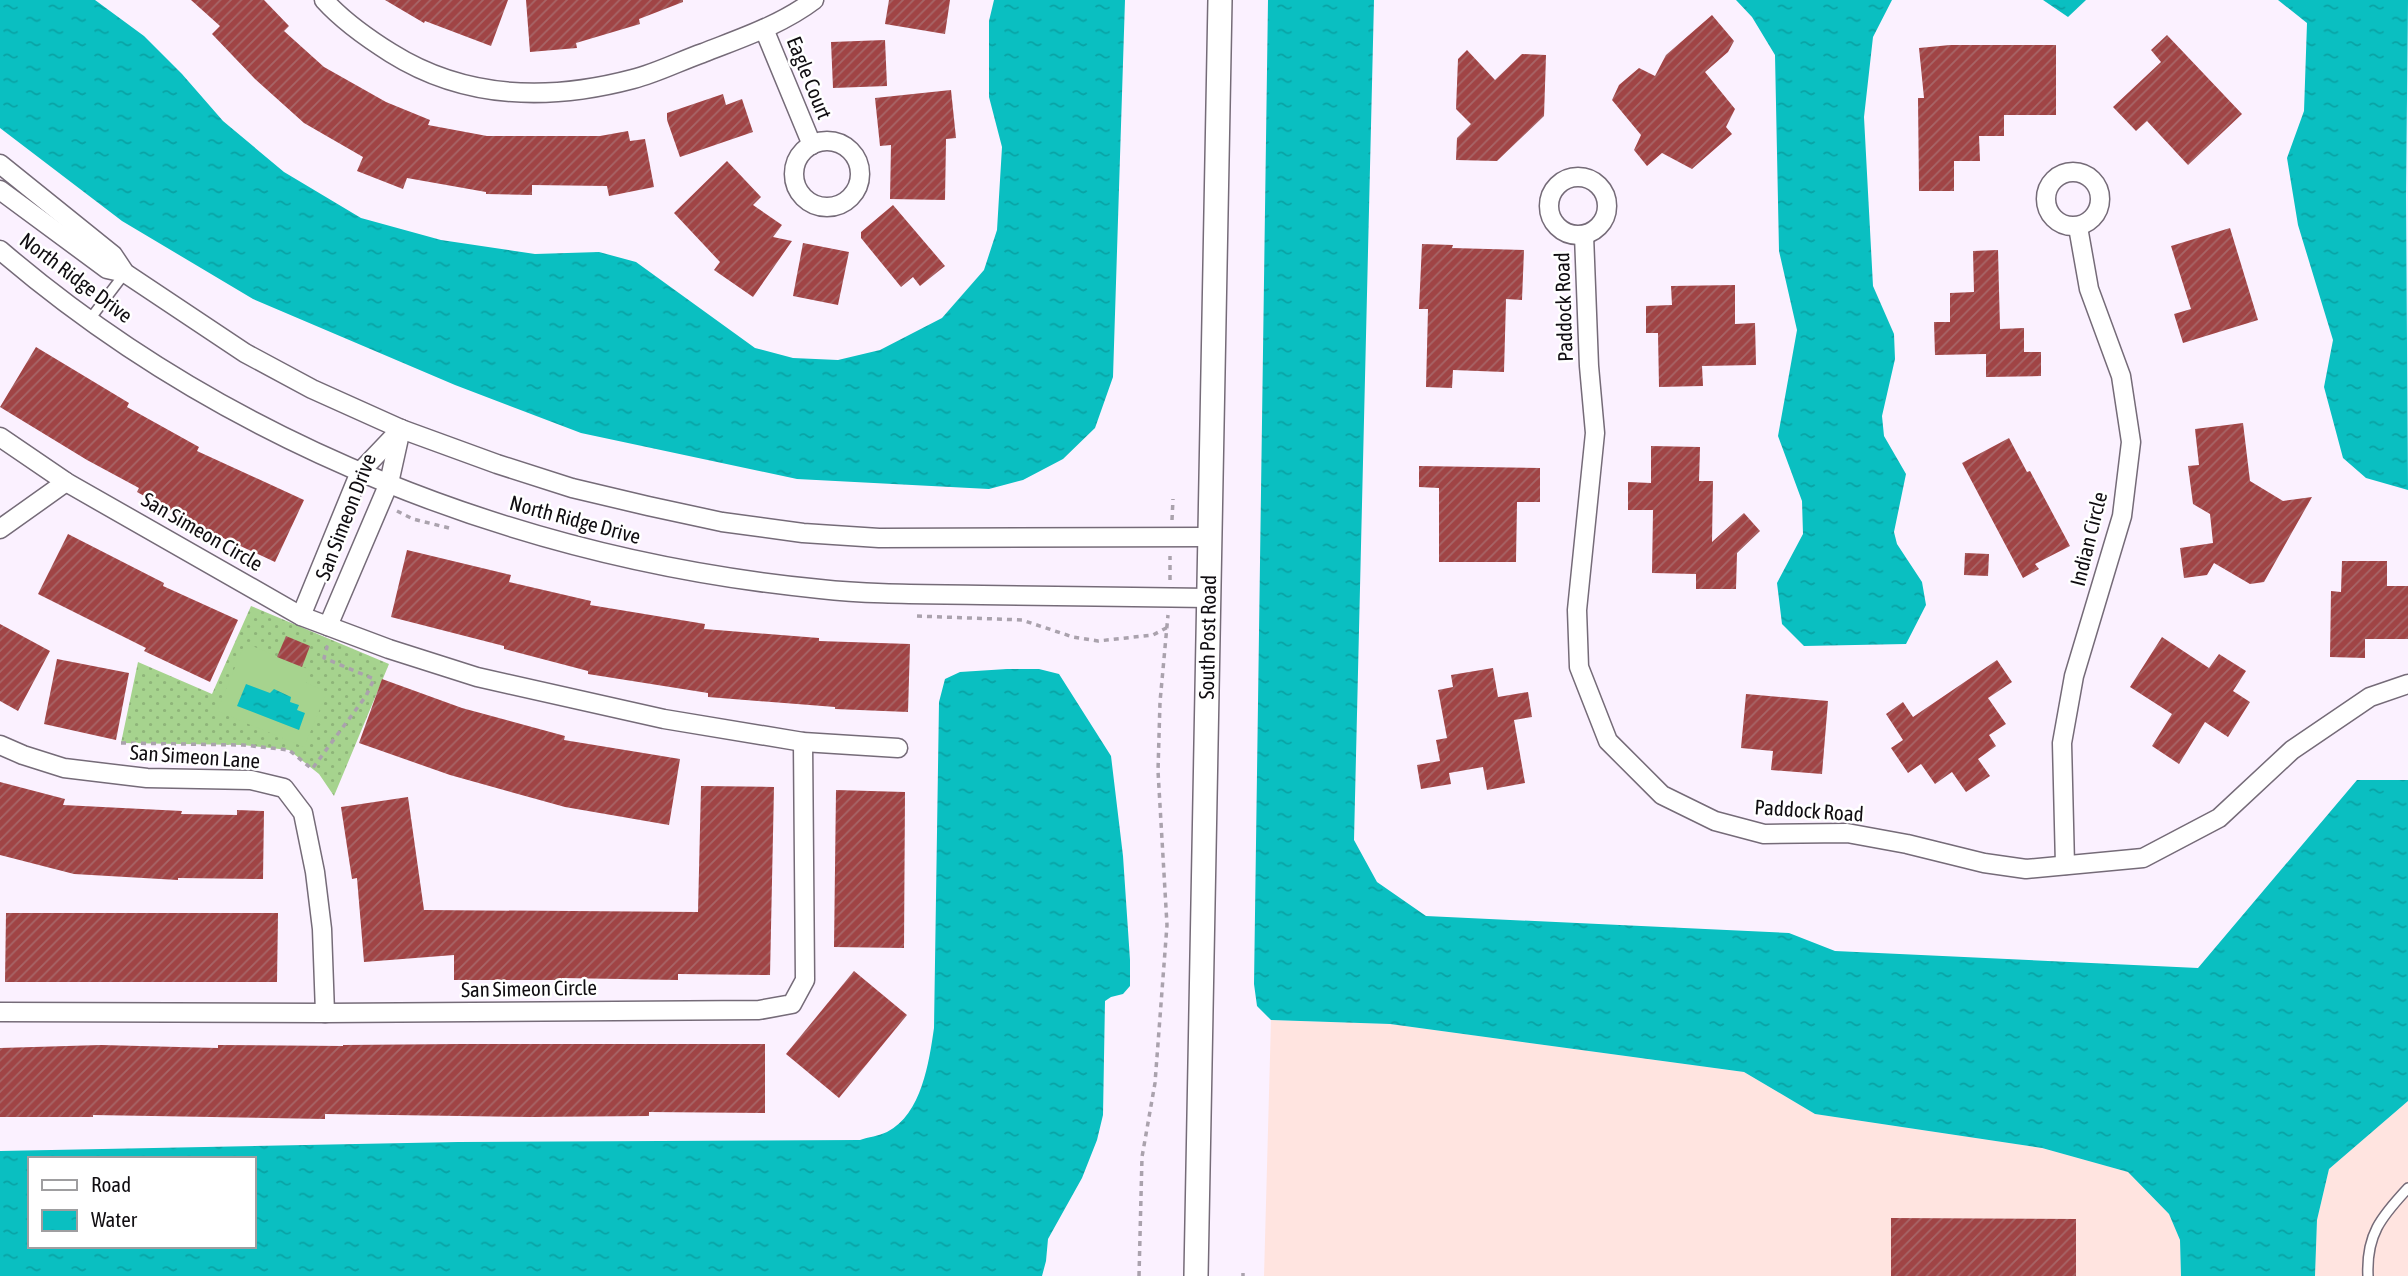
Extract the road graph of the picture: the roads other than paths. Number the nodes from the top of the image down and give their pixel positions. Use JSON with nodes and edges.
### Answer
{"nodes":[{"id":1,"x":324,"y":0,"type":"edge"},
{"id":2,"x":814,"y":0,"type":"edge"},
{"id":3,"x":1220,"y":0,"type":"edge"},
{"id":4,"x":764,"y":29,"type":"junction"},
{"id":5,"x":812,"y":145,"type":"dead end"},
{"id":6,"x":0,"y":164,"type":"edge"},
{"id":7,"x":2,"y":197,"type":"edge"},
{"id":8,"x":2078,"y":227,"type":"dead end"},
{"id":9,"x":1584,"y":235,"type":"dead end"},
{"id":10,"x":0,"y":250,"type":"edge"},
{"id":11,"x":125,"y":273,"type":"junction"},
{"id":12,"x":90,"y":319,"type":"junction"},
{"id":13,"x":401,"y":429,"type":"junction"},
{"id":14,"x":0,"y":437,"type":"edge"},
{"id":15,"x":360,"y":472,"type":"junction"},
{"id":16,"x":66,"y":482,"type":"junction"},
{"id":17,"x":388,"y":483,"type":"junction"},
{"id":18,"x":0,"y":530,"type":"edge"},
{"id":19,"x":1210,"y":537,"type":"junction"},
{"id":20,"x":1209,"y":598,"type":"junction"},
{"id":21,"x":301,"y":616,"type":"junction"},
{"id":22,"x":328,"y":626,"type":"junction"},
{"id":23,"x":2408,"y":684,"type":"edge"},
{"id":24,"x":803,"y":742,"type":"junction"},
{"id":25,"x":0,"y":745,"type":"edge"},
{"id":26,"x":898,"y":748,"type":"dead end"},
{"id":27,"x":2066,"y":865,"type":"junction"},
{"id":28,"x":0,"y":1012,"type":"edge"},
{"id":29,"x":325,"y":1013,"type":"junction"},
{"id":30,"x":2408,"y":1188,"type":"edge"},
{"id":31,"x":1196,"y":1276,"type":"edge"},
{"id":32,"x":2368,"y":1276,"type":"edge"}],
"edges":[{"from":1,"to":4,"type":"street"},
{"from":2,"to":4,"type":"street"},
{"from":3,"to":19,"type":"street","name":"South Post Road"},
{"from":4,"to":5,"type":"street","name":"Eagle Court"},
{"from":6,"to":11,"type":"street","name":"North Ridge Drive"},
{"from":7,"to":11,"type":"street","name":"North Ridge Drive"},
{"from":8,"to":27,"type":"street","name":"Indian Circle"},
{"from":9,"to":27,"type":"street","name":"Paddock Road"},
{"from":10,"to":12,"type":"street","name":"North Ridge Drive"},
{"from":11,"to":12,"type":"lane"},
{"from":11,"to":13,"type":"street","name":"North Ridge Drive"},
{"from":12,"to":15,"type":"street","name":"North Ridge Drive"},
{"from":13,"to":15,"type":"street","name":"San Simeon Drive"},
{"from":13,"to":17,"type":"street","name":"San Simeon Drive"},
{"from":13,"to":19,"type":"street","name":"North Ridge Drive"},
{"from":14,"to":16,"type":"street","name":"San Simeon Circle"},
{"from":15,"to":17,"type":"street","name":"North Ridge Drive"},
{"from":15,"to":21,"type":"street","name":"San Simeon Drive"},
{"from":16,"to":18,"type":"street"},
{"from":16,"to":21,"type":"street","name":"San Simeon Circle"},
{"from":17,"to":20,"type":"street","name":"North Ridge Drive"},
{"from":17,"to":22,"type":"street","name":"San Simeon Drive"},
{"from":19,"to":20,"type":"street","name":"South Post Road"},
{"from":20,"to":31,"type":"street","name":"South Post Road"},
{"from":21,"to":22,"type":"street","name":"San Simeon Circle"},
{"from":22,"to":24,"type":"street","name":"San Simeon Circle"},
{"from":23,"to":27,"type":"street","name":"Paddock Road"},
{"from":24,"to":26,"type":"street","name":"San Simeon Circle"},
{"from":24,"to":29,"type":"street","name":"San Simeon Circle"},
{"from":25,"to":29,"type":"street","name":"San Simeon Lane"},
{"from":28,"to":29,"type":"street","name":"San Simeon Circle"},
{"from":30,"to":32,"type":"lane"}]}
